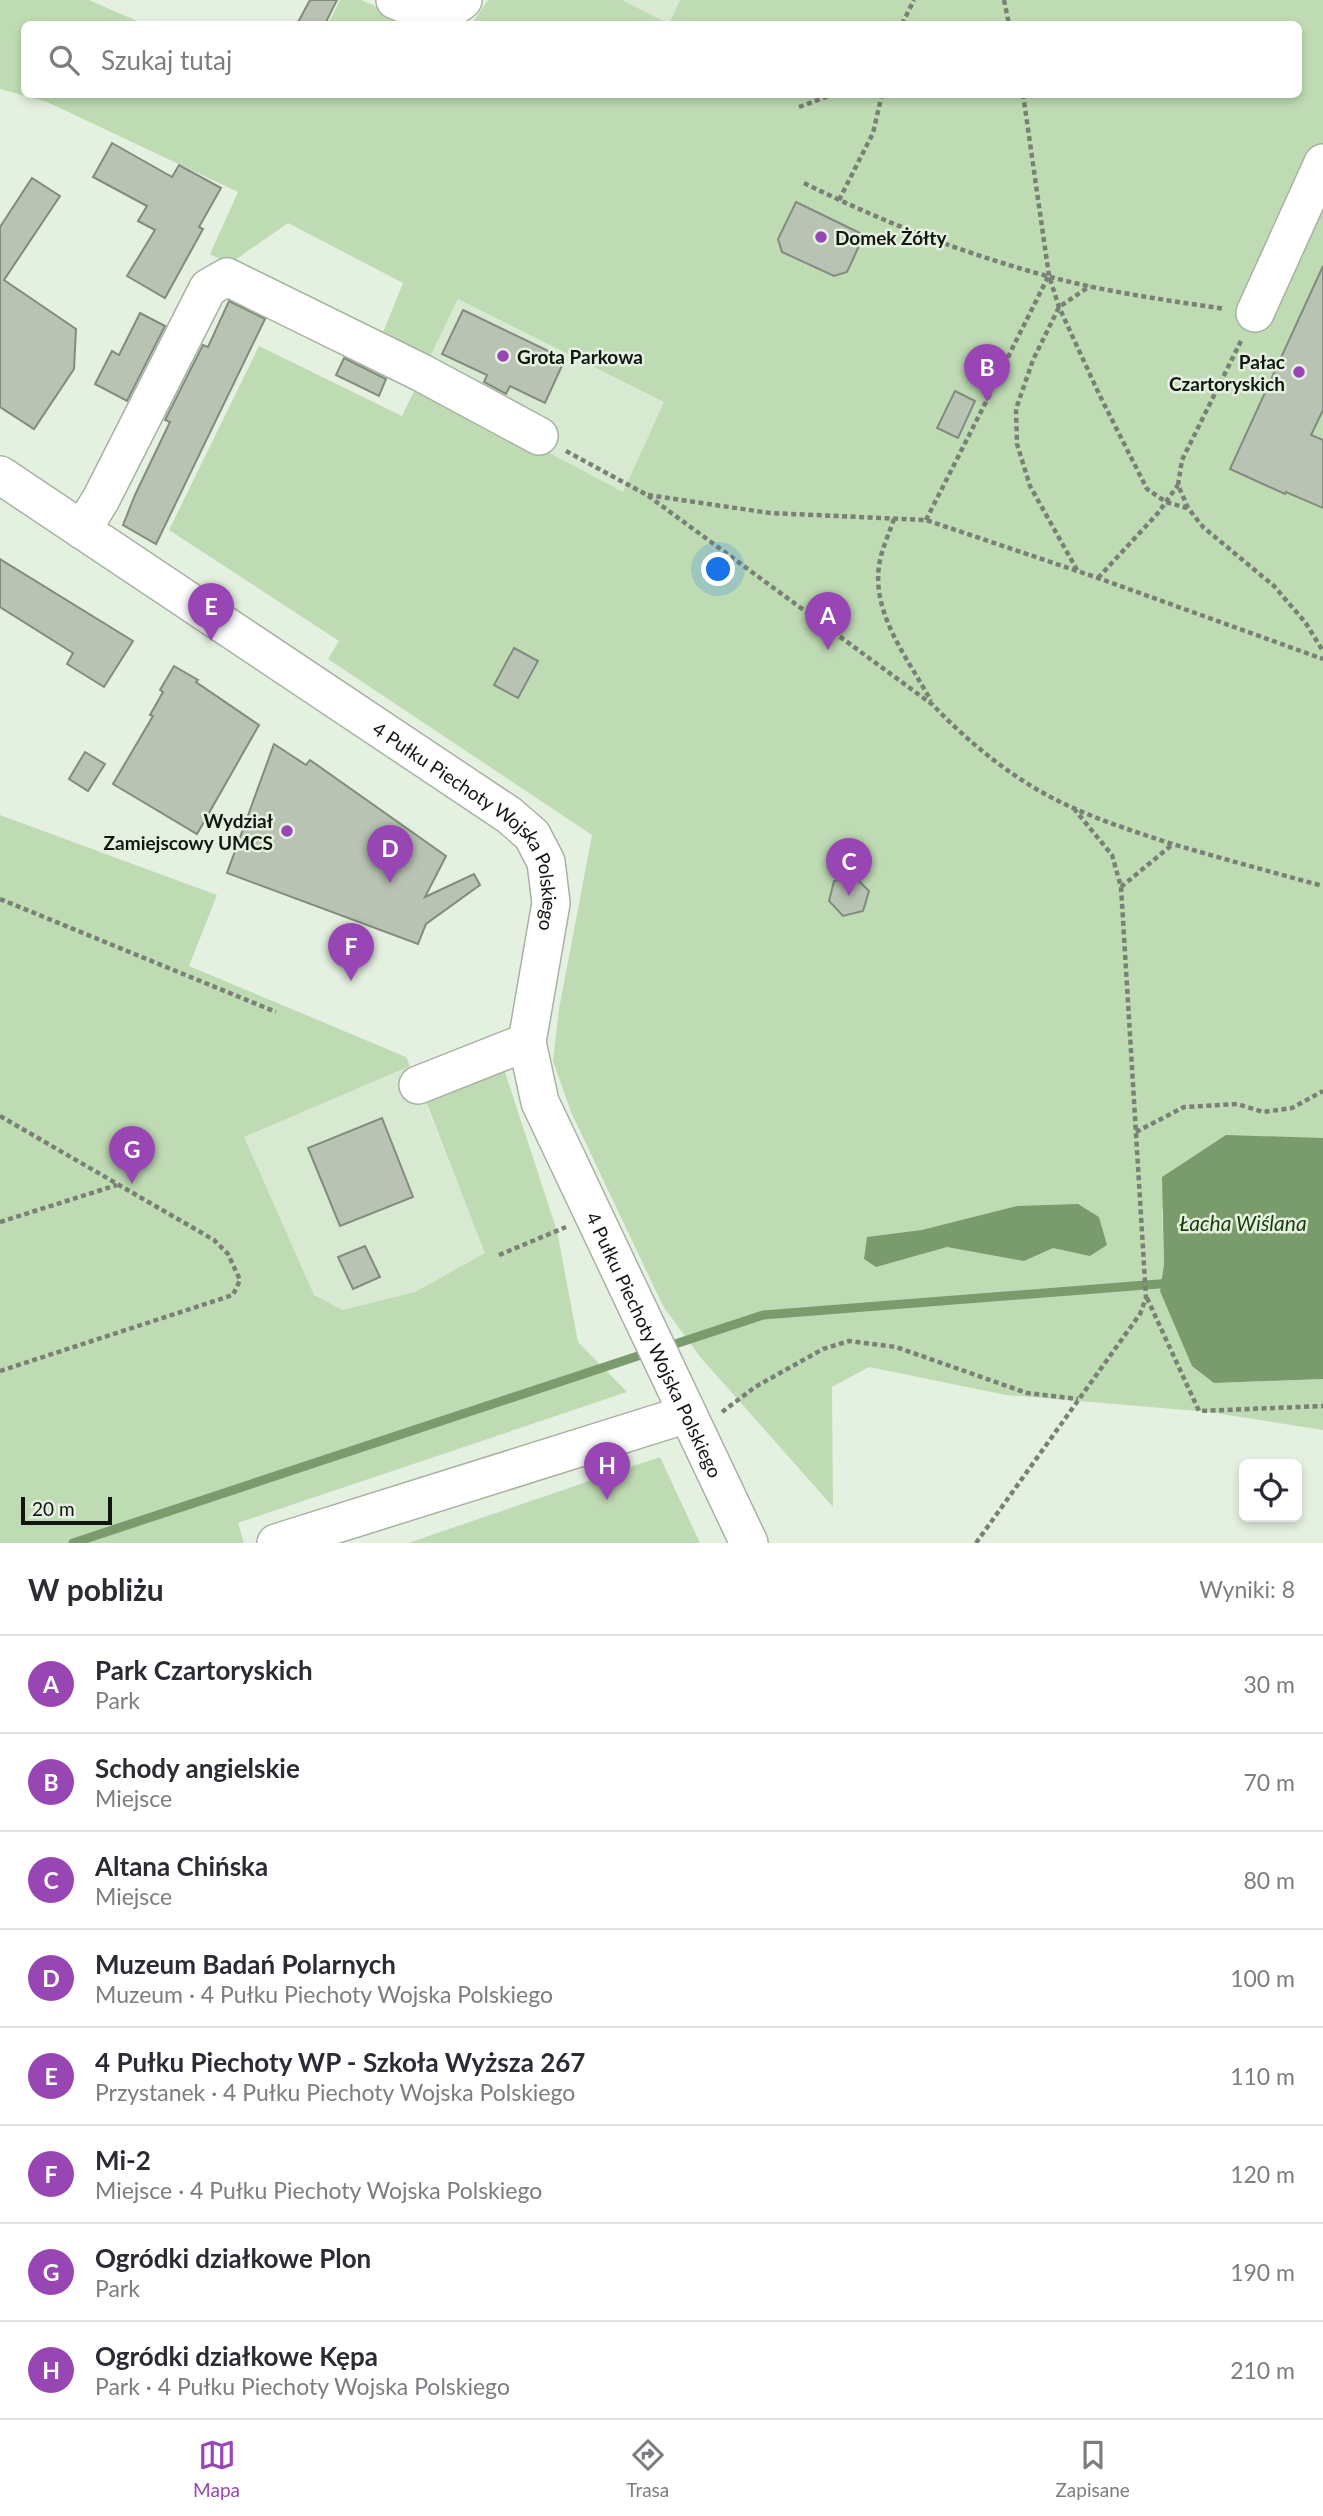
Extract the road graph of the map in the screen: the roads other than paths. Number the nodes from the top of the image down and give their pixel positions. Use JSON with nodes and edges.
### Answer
{"nodes":[{"id":1,"x":395,"y":0,"type":"edge"},
{"id":2,"x":463,"y":0,"type":"edge"},
{"id":3,"x":1323,"y":163,"type":"edge"},
{"id":4,"x":1255,"y":313,"type":"road end"},
{"id":5,"x":539,"y":436,"type":"road end"},
{"id":6,"x":0,"y":475,"type":"edge"},
{"id":7,"x":82,"y":530,"type":"junction"},
{"id":8,"x":527,"y":1042,"type":"junction"},
{"id":9,"x":418,"y":1085,"type":"dead end"},
{"id":10,"x":684,"y":1408,"type":"junction"},
{"id":11,"x":276,"y":1543,"type":"edge"},
{"id":12,"x":749,"y":1543,"type":"edge"}],
"edges":[{"from":1,"to":2,"type":"street"},
{"from":3,"to":4,"type":"street"},
{"from":5,"to":7,"type":"street"},
{"from":6,"to":7,"type":"street","name":"4 Pułku Piechoty Wojska Polskiego"},
{"from":7,"to":8,"type":"street","name":"4 Pułku Piechoty Wojska Polskiego"},
{"from":8,"to":9,"type":"street"},
{"from":8,"to":10,"type":"street","name":"4 Pułku Piechoty Wojska Polskiego"},
{"from":10,"to":11,"type":"street"},
{"from":10,"to":12,"type":"street","name":"4 Pułku Piechoty Wojska Polskiego"}]}
